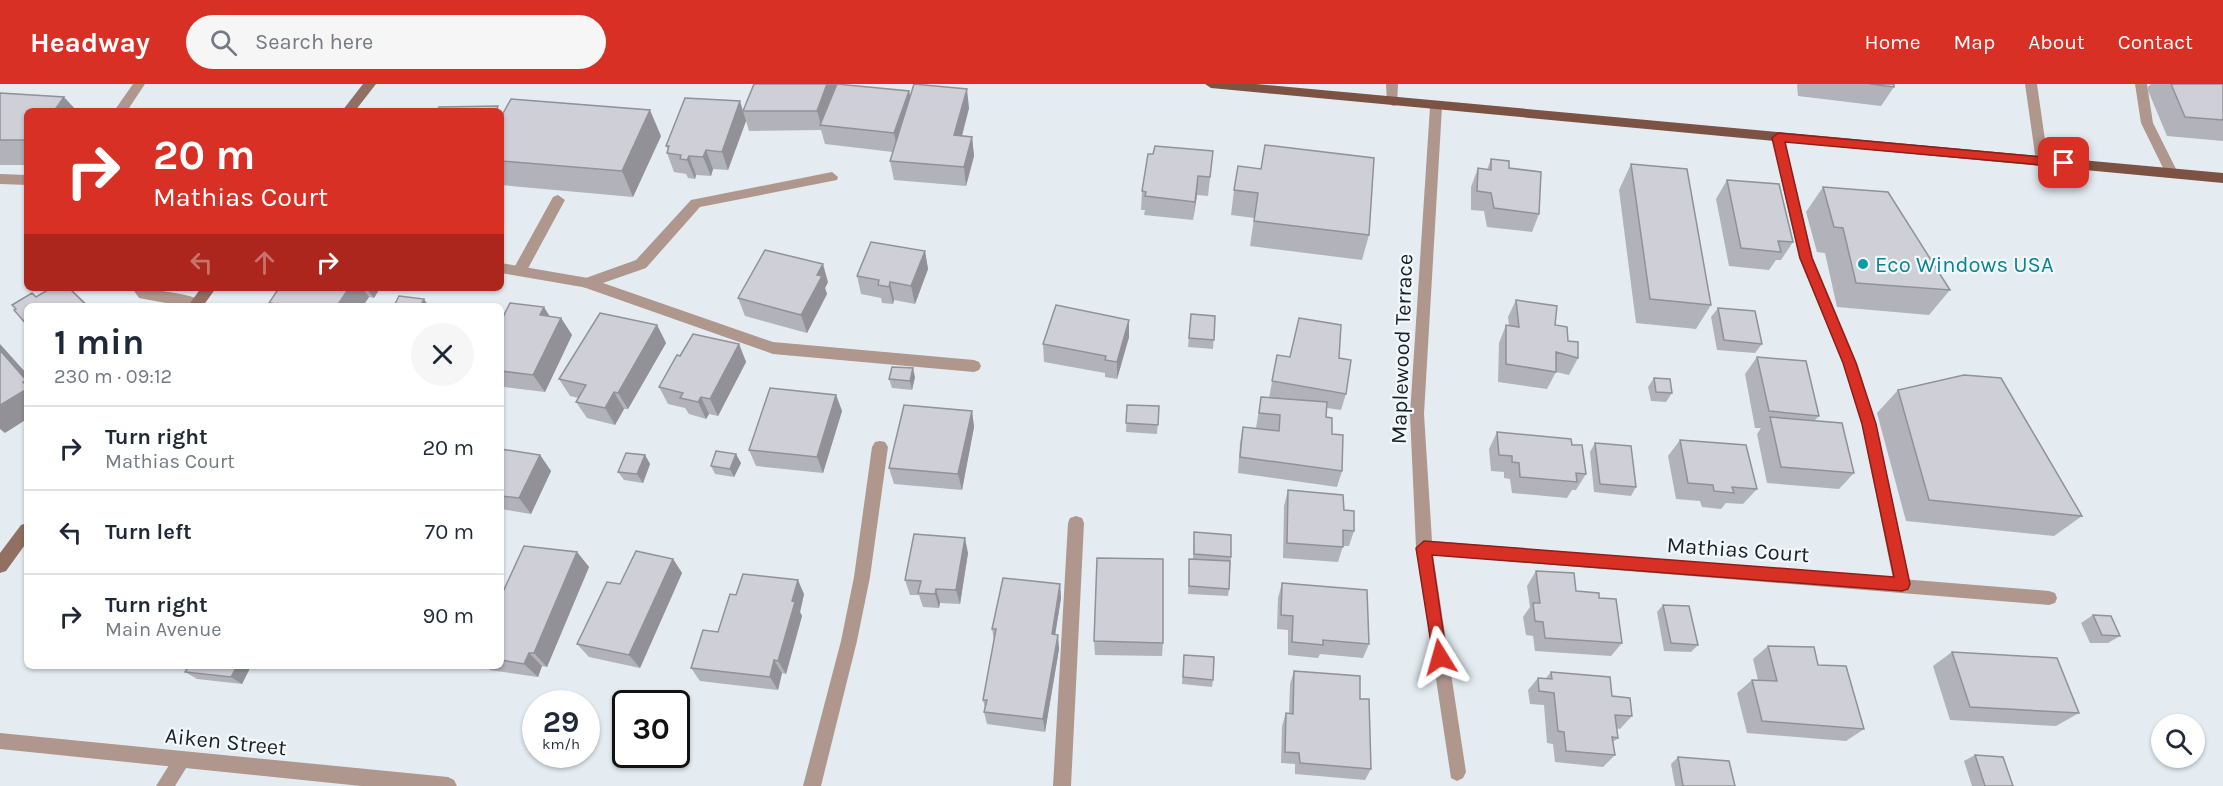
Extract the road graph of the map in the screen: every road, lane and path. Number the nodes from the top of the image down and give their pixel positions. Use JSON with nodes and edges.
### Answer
{"nodes":[{"id":1,"x":139,"y":84,"type":"edge"},
{"id":2,"x":370,"y":84,"type":"edge"},
{"id":3,"x":1211,"y":84,"type":"edge"},
{"id":4,"x":1392,"y":84,"type":"edge"},
{"id":5,"x":2031,"y":84,"type":"edge"},
{"id":6,"x":2141,"y":84,"type":"edge"},
{"id":7,"x":1269,"y":87,"type":"edge"},
{"id":8,"x":1393,"y":102,"type":"junction"},
{"id":9,"x":1436,"y":106,"type":"junction"},
{"id":10,"x":122,"y":108,"type":"edge"},
{"id":11,"x":350,"y":108,"type":"edge"},
{"id":12,"x":1778,"y":138,"type":"junction"},
{"id":13,"x":2042,"y":161,"type":"junction"},
{"id":14,"x":2172,"y":173,"type":"junction"},
{"id":15,"x":832,"y":177,"type":"dead end"},
{"id":16,"x":2223,"y":178,"type":"edge"},
{"id":17,"x":0,"y":179,"type":"edge"},
{"id":18,"x":24,"y":180,"type":"edge"},
{"id":19,"x":558,"y":200,"type":"dead end"},
{"id":20,"x":504,"y":268,"type":"edge"},
{"id":21,"x":520,"y":270,"type":"junction"},
{"id":22,"x":588,"y":283,"type":"junction"},
{"id":23,"x":142,"y":291,"type":"edge"},
{"id":24,"x":207,"y":291,"type":"edge"},
{"id":25,"x":191,"y":303,"type":"edge"},
{"id":26,"x":197,"y":303,"type":"edge"},
{"id":27,"x":974,"y":366,"type":"dead end"},
{"id":28,"x":880,"y":447,"type":"dead end"},
{"id":29,"x":1076,"y":523,"type":"dead end"},
{"id":30,"x":24,"y":534,"type":"edge"},
{"id":31,"x":1424,"y":548,"type":"junction"},
{"id":32,"x":0,"y":566,"type":"edge"},
{"id":33,"x":1902,"y":584,"type":"junction"},
{"id":34,"x":2049,"y":598,"type":"dead end"},
{"id":35,"x":0,"y":741,"type":"edge"},
{"id":36,"x":182,"y":760,"type":"junction"},
{"id":37,"x":1457,"y":772,"type":"dead end"},
{"id":38,"x":165,"y":786,"type":"edge"},
{"id":39,"x":448,"y":786,"type":"edge"},
{"id":40,"x":812,"y":786,"type":"edge"},
{"id":41,"x":1062,"y":786,"type":"edge"}],
"edges":[{"from":1,"to":10,"type":"street"},
{"from":2,"to":11,"type":"main road"},
{"from":3,"to":7,"type":"main road"},
{"from":4,"to":8,"type":"street"},
{"from":5,"to":13,"type":"street"},
{"from":6,"to":14,"type":"street"},
{"from":7,"to":8,"type":"main road"},
{"from":8,"to":9,"type":"main road"},
{"from":9,"to":12,"type":"main road"},
{"from":9,"to":31,"type":"street","name":"Maplewood Terrace"},
{"from":12,"to":13,"type":"main road"},
{"from":12,"to":33,"type":"street"},
{"from":13,"to":14,"type":"main road"},
{"from":14,"to":16,"type":"main road"},
{"from":15,"to":22,"type":"street"},
{"from":17,"to":18,"type":"street"},
{"from":19,"to":21,"type":"street"},
{"from":20,"to":21,"type":"street"},
{"from":21,"to":22,"type":"street"},
{"from":22,"to":27,"type":"street"},
{"from":23,"to":25,"type":"street"},
{"from":24,"to":26,"type":"main road"},
{"from":28,"to":40,"type":"street"},
{"from":29,"to":41,"type":"street"},
{"from":30,"to":32,"type":"main road"},
{"from":31,"to":33,"type":"street","name":"Mathias Court"},
{"from":31,"to":37,"type":"street","name":"Maplewood Terrace"},
{"from":33,"to":34,"type":"street","name":"Mathias Court"},
{"from":35,"to":36,"type":"street","name":"Aiken Street"},
{"from":36,"to":38,"type":"street"},
{"from":36,"to":39,"type":"street","name":"Aiken Street"}]}
